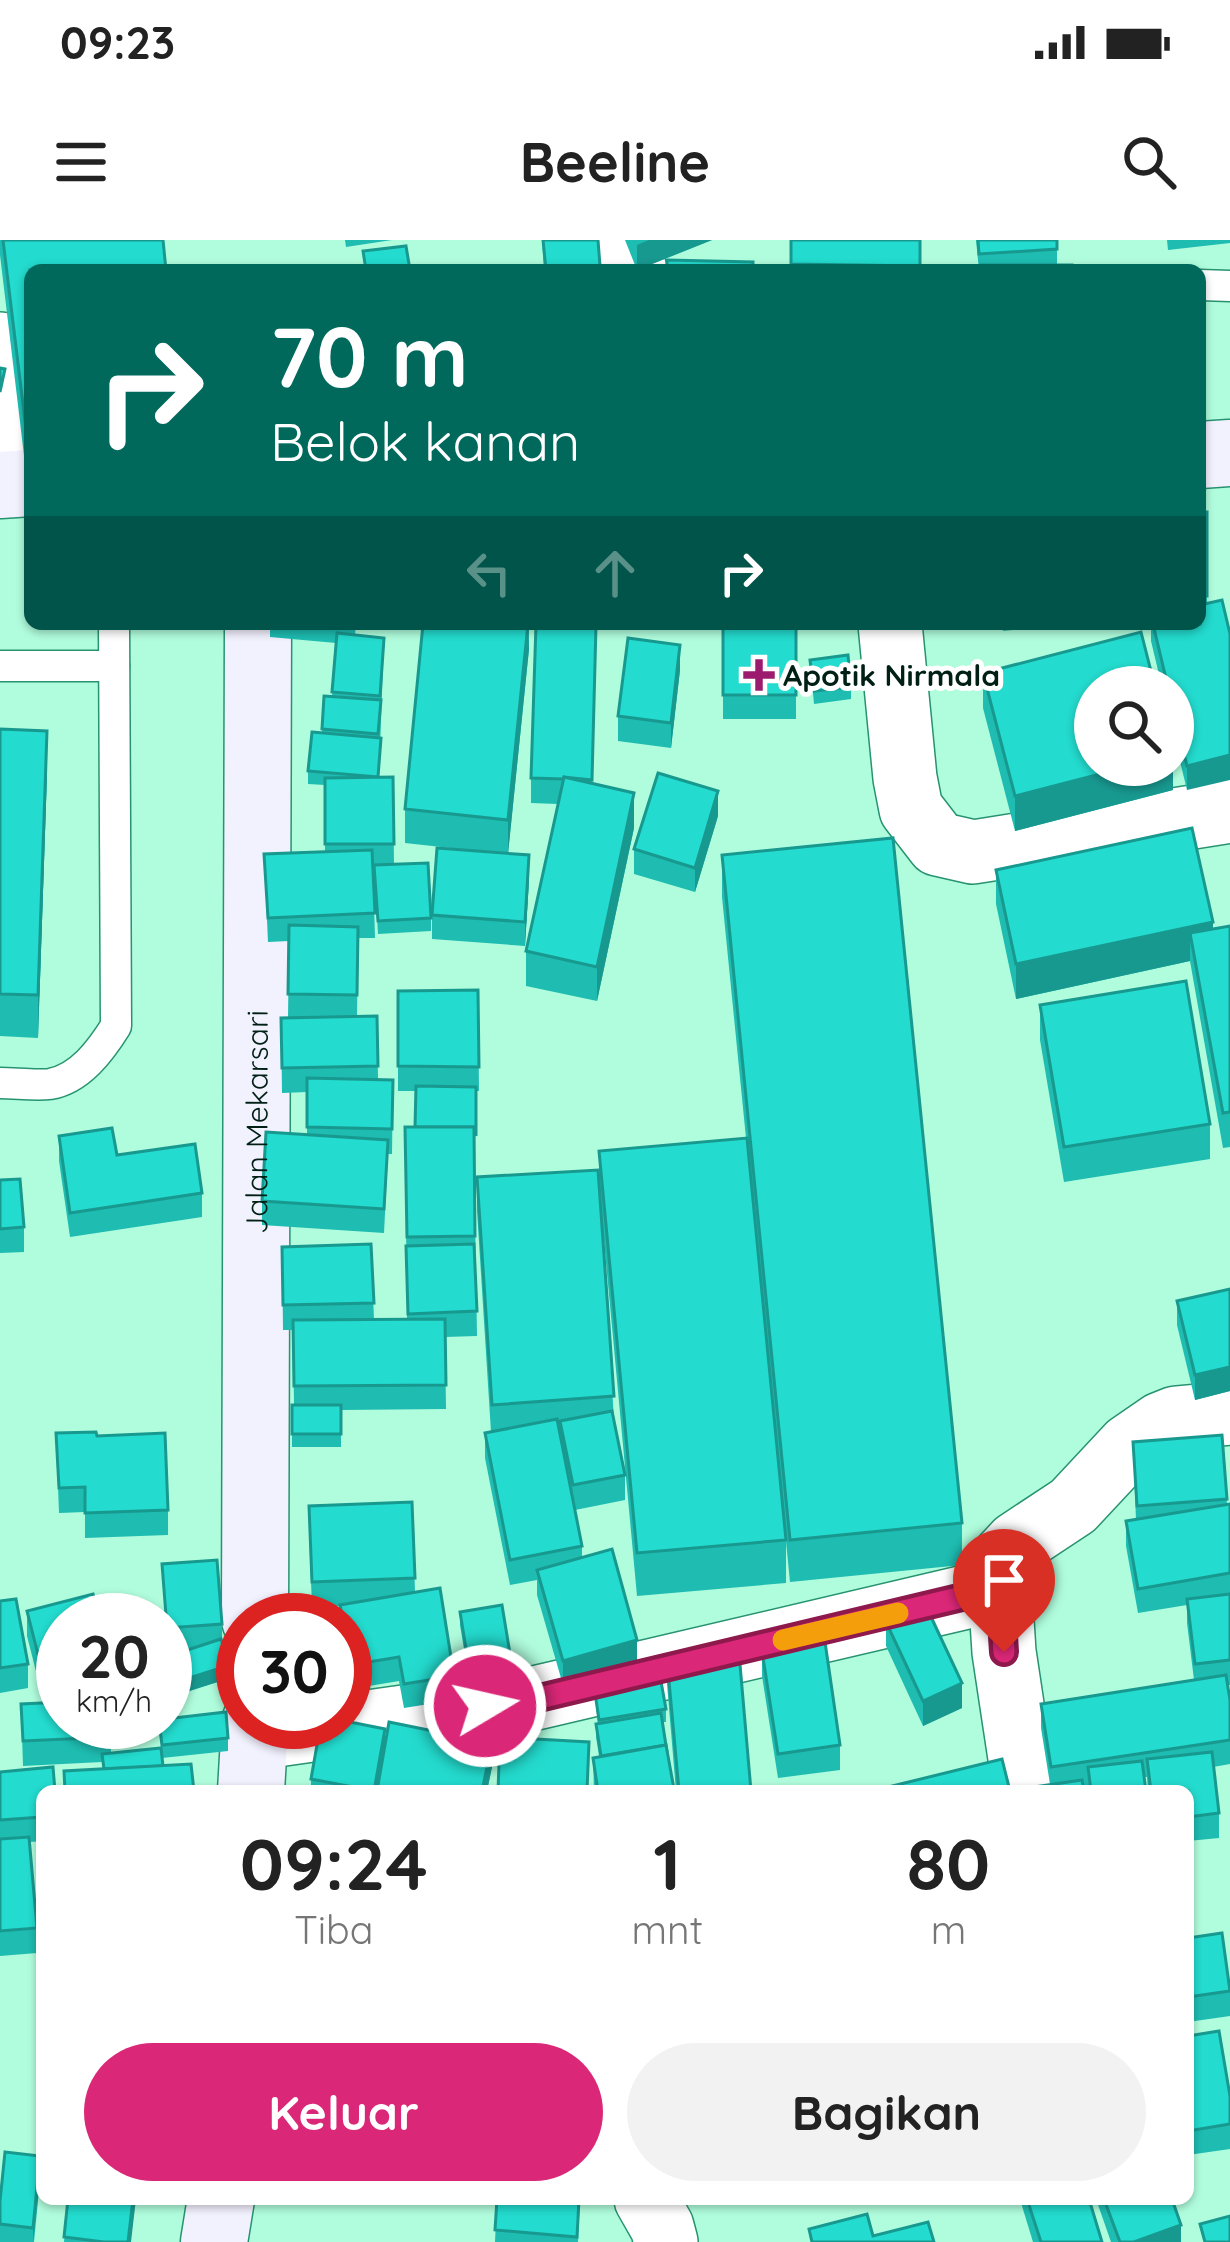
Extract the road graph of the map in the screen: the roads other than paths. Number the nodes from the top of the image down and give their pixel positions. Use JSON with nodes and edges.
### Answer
{"nodes":[{"id":1,"x":0,"y":344,"type":"edge"},
{"id":2,"x":18,"y":484,"type":"edge"},
{"id":3,"x":114,"y":630,"type":"edge"},
{"id":4,"x":258,"y":630,"type":"edge"},
{"id":5,"x":891,"y":630,"type":"edge"},
{"id":6,"x":0,"y":666,"type":"edge"},
{"id":7,"x":114,"y":666,"type":"junction"},
{"id":8,"x":1230,"y":811,"type":"edge"},
{"id":9,"x":0,"y":1083,"type":"edge"},
{"id":10,"x":1230,"y":1413,"type":"edge"},
{"id":11,"x":1000,"y":1588,"type":"junction"},
{"id":12,"x":255,"y":1593,"type":"edge"},
{"id":13,"x":254,"y":1750,"type":"edge"},
{"id":14,"x":1024,"y":1785,"type":"edge"},
{"id":15,"x":219,"y":2205,"type":"edge"},
{"id":16,"x":649,"y":2205,"type":"edge"},
{"id":17,"x":214,"y":2242,"type":"edge"},
{"id":18,"x":666,"y":2242,"type":"edge"}],
"edges":[{"from":1,"to":2,"type":"street"},
{"from":3,"to":7,"type":"lane"},
{"from":4,"to":12,"type":"street","name":"Jalan Mekarsari"},
{"from":5,"to":8,"type":"street"},
{"from":6,"to":7,"type":"lane"},
{"from":7,"to":9,"type":"lane"},
{"from":10,"to":11,"type":"street"},
{"from":11,"to":13,"type":"street"},
{"from":11,"to":14,"type":"street"},
{"from":15,"to":17,"type":"street"},
{"from":16,"to":18,"type":"street"}]}
